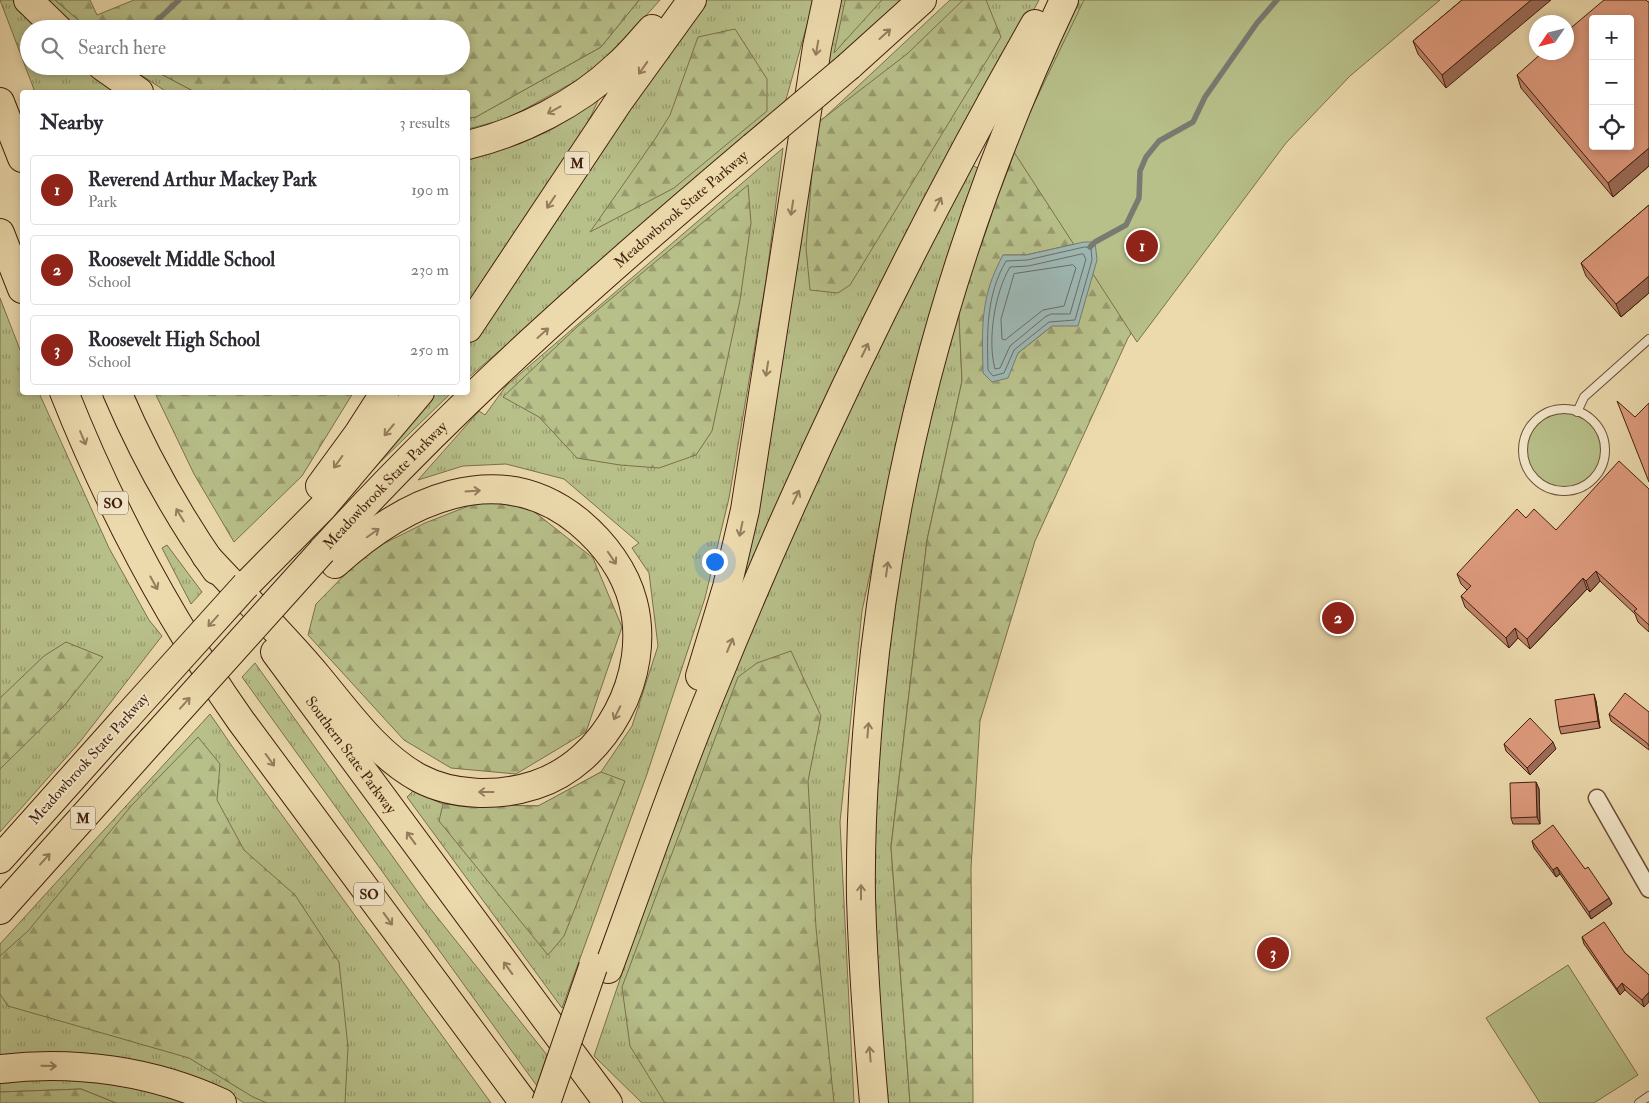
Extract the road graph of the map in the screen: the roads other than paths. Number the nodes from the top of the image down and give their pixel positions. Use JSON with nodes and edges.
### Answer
{"nodes":[{"id":1,"x":28,"y":0,"type":"edge"},
{"id":2,"x":680,"y":0,"type":"edge"},
{"id":3,"x":692,"y":0,"type":"edge"},
{"id":4,"x":827,"y":0,"type":"edge"},
{"id":5,"x":922,"y":0,"type":"edge"},
{"id":6,"x":1049,"y":0,"type":"edge"},
{"id":7,"x":1064,"y":0,"type":"edge"},
{"id":8,"x":49,"y":20,"type":"edge"},
{"id":9,"x":115,"y":75,"type":"edge"},
{"id":10,"x":136,"y":90,"type":"edge"},
{"id":11,"x":0,"y":102,"type":"edge"},
{"id":12,"x":470,"y":144,"type":"edge"},
{"id":13,"x":20,"y":153,"type":"edge"},
{"id":14,"x":0,"y":233,"type":"edge"},
{"id":15,"x":20,"y":284,"type":"edge"},
{"id":16,"x":470,"y":325,"type":"edge"},
{"id":17,"x":1649,"y":339,"type":"edge"},
{"id":18,"x":65,"y":395,"type":"edge"},
{"id":19,"x":118,"y":395,"type":"edge"},
{"id":20,"x":128,"y":395,"type":"edge"},
{"id":21,"x":383,"y":395,"type":"edge"},
{"id":22,"x":418,"y":395,"type":"edge"},
{"id":23,"x":1577,"y":412,"type":"junction"},
{"id":24,"x":129,"y":419,"type":"junction"},
{"id":25,"x":206,"y":556,"type":"junction"},
{"id":26,"x":328,"y":557,"type":"junction"},
{"id":27,"x":246,"y":585,"type":"junction"},
{"id":28,"x":1597,"y":798,"type":"dead end"},
{"id":29,"x":0,"y":859,"type":"edge"},
{"id":30,"x":1649,"y":889,"type":"edge"},
{"id":31,"x":0,"y":910,"type":"edge"},
{"id":32,"x":600,"y":968,"type":"junction"},
{"id":33,"x":0,"y":1069,"type":"edge"},
{"id":34,"x":1649,"y":1096,"type":"edge"},
{"id":35,"x":222,"y":1103,"type":"edge"},
{"id":36,"x":524,"y":1103,"type":"edge"},
{"id":37,"x":546,"y":1103,"type":"edge"},
{"id":38,"x":562,"y":1103,"type":"edge"},
{"id":39,"x":608,"y":1103,"type":"edge"},
{"id":40,"x":874,"y":1103,"type":"edge"},
{"id":41,"x":1638,"y":1103,"type":"edge"}],
"edges":[{"from":1,"to":8,"type":"highway"},
{"from":2,"to":12,"type":"highway","one_way":true},
{"from":3,"to":16,"type":"highway","number":"M","one_way":true},
{"from":4,"to":32,"type":"highway","one_way":true},
{"from":26,"to":5,"type":"highway","name":"Meadowbrook State Parkway","one_way":true,"bridge":true},
{"from":32,"to":6,"type":"highway","one_way":true},
{"from":40,"to":7,"type":"highway","one_way":true},
{"from":9,"to":10,"type":"highway"},
{"from":11,"to":13,"type":"highway"},
{"from":14,"to":15,"type":"highway"},
{"from":17,"to":23,"type":"lane"},
{"from":18,"to":36,"type":"highway","number":"SO","one_way":true},
{"from":19,"to":24,"type":"highway","name":"Southern State Parkway"},
{"from":20,"to":24,"type":"highway"},
{"from":21,"to":27,"type":"highway","one_way":true},
{"from":22,"to":27,"type":"highway","name":"Meadowbrook State Parkway","number":"M","one_way":true},
{"from":23,"to":23,"type":"lane"},
{"from":25,"to":24,"type":"highway","name":"Southern State Parkway","one_way":true},
{"from":26,"to":25,"type":"highway","one_way":true},
{"from":39,"to":25,"type":"highway","name":"Southern State Parkway","one_way":true},
{"from":31,"to":26,"type":"highway","number":"M","one_way":true,"bridge":true},
{"from":27,"to":29,"type":"highway","name":"Meadowbrook State Parkway","number":"M","one_way":true,"bridge":true},
{"from":28,"to":30,"type":"street"},
{"from":32,"to":37,"type":"highway","bridge":true},
{"from":32,"to":38,"type":"highway"},
{"from":33,"to":35,"type":"highway","one_way":true},
{"from":34,"to":41,"type":"lane"}]}
